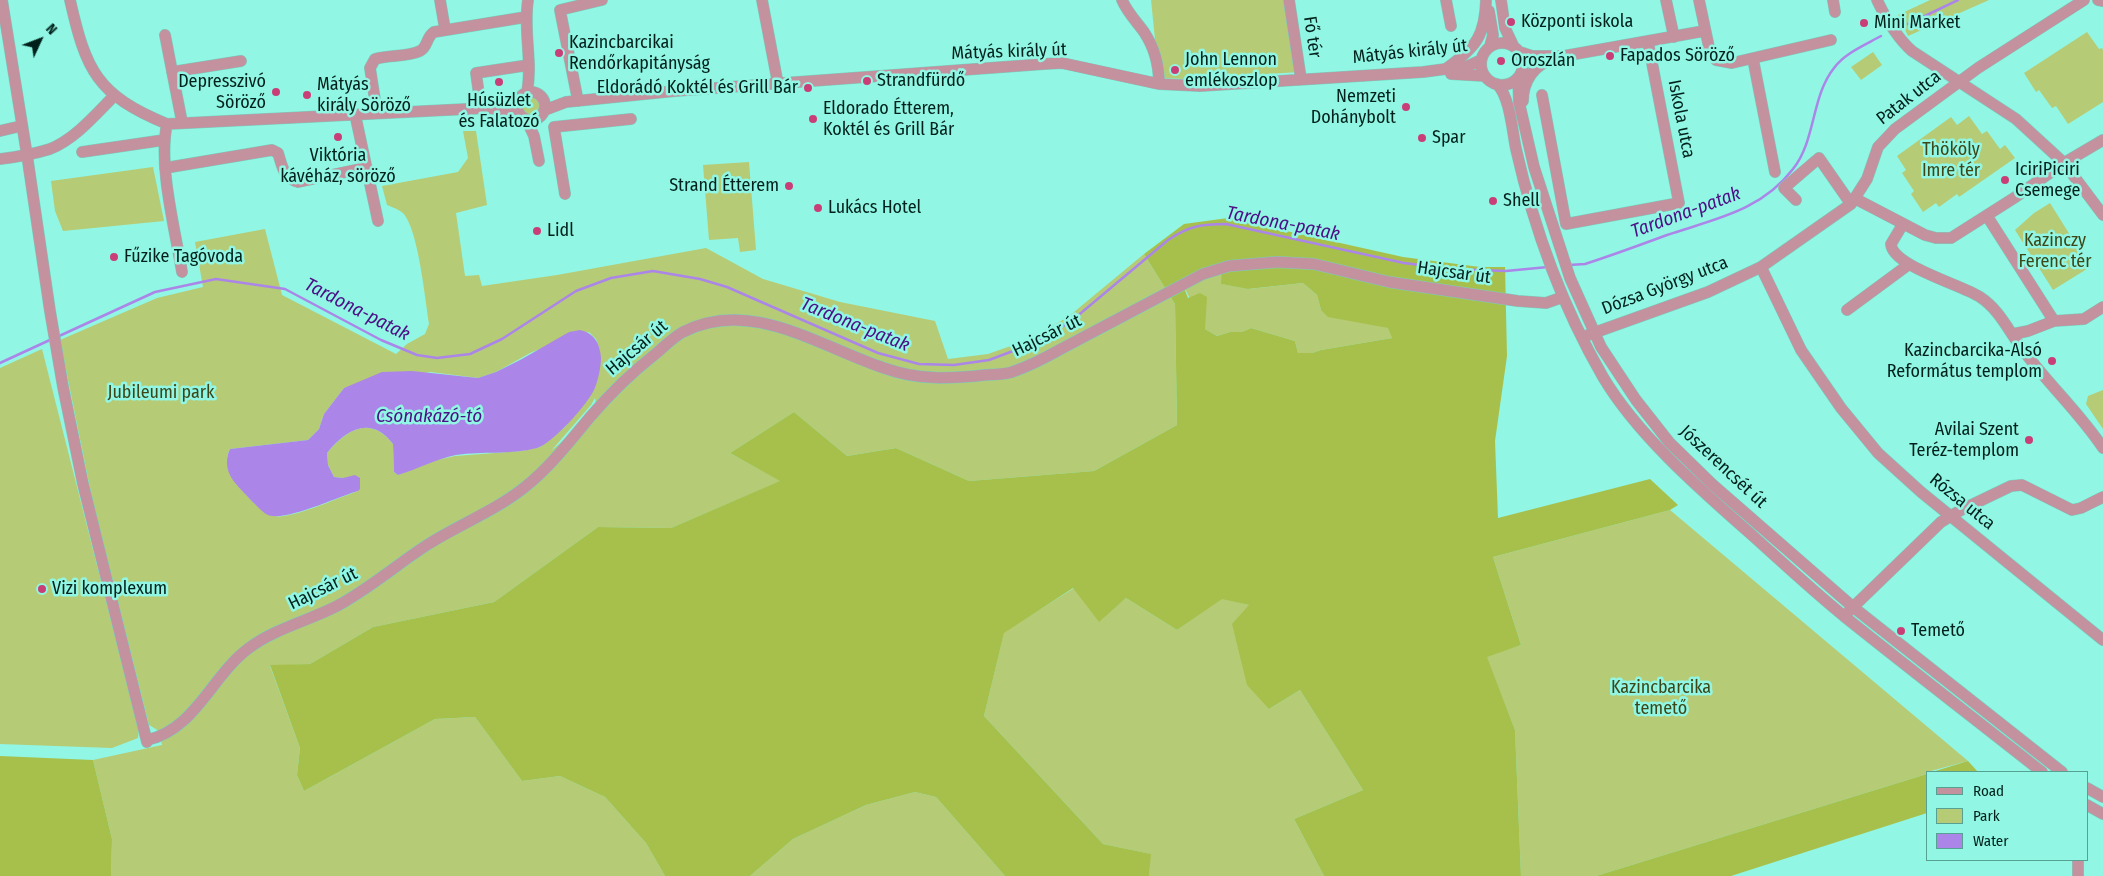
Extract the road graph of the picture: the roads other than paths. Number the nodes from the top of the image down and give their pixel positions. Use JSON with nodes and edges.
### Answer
{"nodes":[{"id":1,"x":2,"y":0,"type":"edge"},
{"id":2,"x":70,"y":0,"type":"edge"},
{"id":3,"x":440,"y":0,"type":"edge"},
{"id":4,"x":528,"y":0,"type":"edge"},
{"id":5,"x":602,"y":0,"type":"edge"},
{"id":6,"x":762,"y":0,"type":"edge"},
{"id":7,"x":1122,"y":0,"type":"edge"},
{"id":8,"x":1289,"y":0,"type":"edge"},
{"id":9,"x":1446,"y":0,"type":"edge"},
{"id":10,"x":1486,"y":0,"type":"edge"},
{"id":11,"x":1501,"y":0,"type":"edge"},
{"id":12,"x":1666,"y":0,"type":"edge"},
{"id":13,"x":1699,"y":0,"type":"edge"},
{"id":14,"x":1833,"y":0,"type":"edge"},
{"id":15,"x":1877,"y":0,"type":"edge"},
{"id":16,"x":2084,"y":0,"type":"edge"},
{"id":17,"x":2098,"y":0,"type":"edge"},
{"id":18,"x":2103,"y":1,"type":"edge"},
{"id":19,"x":1835,"y":12,"type":"dead end"},
{"id":20,"x":526,"y":18,"type":"junction"},
{"id":21,"x":1451,"y":26,"type":"dead end"},
{"id":22,"x":446,"y":29,"type":"junction"},
{"id":23,"x":1704,"y":31,"type":"junction"},
{"id":24,"x":165,"y":35,"type":"dead end"},
{"id":25,"x":1674,"y":37,"type":"junction"},
{"id":26,"x":1832,"y":40,"type":"dead end"},
{"id":27,"x":1648,"y":42,"type":"junction"},
{"id":28,"x":1490,"y":46,"type":"junction"},
{"id":29,"x":1516,"y":49,"type":"junction"},
{"id":30,"x":1564,"y":56,"type":"junction"},
{"id":31,"x":1753,"y":59,"type":"junction"},
{"id":32,"x":1481,"y":60,"type":"junction"},
{"id":33,"x":241,"y":61,"type":"dead end"},
{"id":34,"x":1545,"y":61,"type":"junction"},
{"id":35,"x":529,"y":65,"type":"junction"},
{"id":36,"x":1444,"y":70,"type":"junction"},
{"id":37,"x":172,"y":72,"type":"junction"},
{"id":38,"x":1422,"y":72,"type":"junction"},
{"id":39,"x":1484,"y":76,"type":"junction"},
{"id":40,"x":1519,"y":76,"type":"junction"},
{"id":41,"x":1301,"y":79,"type":"junction"},
{"id":42,"x":1958,"y":82,"type":"junction"},
{"id":43,"x":778,"y":84,"type":"junction"},
{"id":44,"x":1159,"y":84,"type":"junction"},
{"id":45,"x":1497,"y":84,"type":"junction"},
{"id":46,"x":1542,"y":95,"type":"dead end"},
{"id":47,"x":114,"y":96,"type":"junction"},
{"id":48,"x":538,"y":101,"type":"junction"},
{"id":49,"x":572,"y":102,"type":"junction"},
{"id":50,"x":519,"y":108,"type":"junction"},
{"id":51,"x":481,"y":109,"type":"junction"},
{"id":52,"x":377,"y":113,"type":"junction"},
{"id":53,"x":355,"y":114,"type":"junction"},
{"id":54,"x":631,"y":119,"type":"dead end"},
{"id":55,"x":182,"y":122,"type":"junction"},
{"id":56,"x":167,"y":124,"type":"junction"},
{"id":57,"x":21,"y":126,"type":"junction"},
{"id":58,"x":1525,"y":128,"type":"junction"},
{"id":59,"x":0,"y":131,"type":"edge"},
{"id":60,"x":534,"y":136,"type":"junction"},
{"id":61,"x":164,"y":140,"type":"junction"},
{"id":62,"x":2103,"y":140,"type":"edge"},
{"id":63,"x":82,"y":152,"type":"dead end"},
{"id":64,"x":27,"y":155,"type":"junction"},
{"id":65,"x":0,"y":159,"type":"edge"},
{"id":66,"x":539,"y":161,"type":"dead end"},
{"id":67,"x":2064,"y":163,"type":"junction"},
{"id":68,"x":165,"y":168,"type":"junction"},
{"id":69,"x":365,"y":168,"type":"junction"},
{"id":70,"x":1775,"y":172,"type":"dead end"},
{"id":71,"x":565,"y":194,"type":"dead end"},
{"id":72,"x":1796,"y":200,"type":"dead end"},
{"id":73,"x":1853,"y":201,"type":"junction"},
{"id":74,"x":2103,"y":215,"type":"edge"},
{"id":75,"x":1987,"y":216,"type":"junction"},
{"id":76,"x":378,"y":221,"type":"dead end"},
{"id":77,"x":1903,"y":224,"type":"junction"},
{"id":78,"x":1908,"y":265,"type":"junction"},
{"id":79,"x":1761,"y":267,"type":"junction"},
{"id":80,"x":182,"y":272,"type":"dead end"},
{"id":81,"x":1563,"y":298,"type":"junction"},
{"id":82,"x":2103,"y":307,"type":"edge"},
{"id":83,"x":1847,"y":310,"type":"dead end"},
{"id":84,"x":2054,"y":321,"type":"junction"},
{"id":85,"x":1593,"y":332,"type":"junction"},
{"id":86,"x":2013,"y":334,"type":"junction"},
{"id":87,"x":1581,"y":337,"type":"junction"},
{"id":88,"x":2103,"y":448,"type":"edge"},
{"id":89,"x":2103,"y":496,"type":"edge"},
{"id":90,"x":1951,"y":516,"type":"junction"},
{"id":91,"x":1853,"y":608,"type":"junction"},
{"id":92,"x":1844,"y":616,"type":"junction"},
{"id":93,"x":2103,"y":640,"type":"edge"},
{"id":94,"x":2041,"y":771,"type":"edge"},
{"id":95,"x":2061,"y":771,"type":"edge"},
{"id":96,"x":2089,"y":790,"type":"edge"},
{"id":97,"x":2103,"y":797,"type":"edge"},
{"id":98,"x":2088,"y":806,"type":"edge"},
{"id":99,"x":2103,"y":814,"type":"edge"},
{"id":100,"x":2078,"y":861,"type":"edge"},
{"id":101,"x":2078,"y":876,"type":"edge"}],
"edges":[{"from":1,"to":57,"type":"street"},
{"from":2,"to":47,"type":"street"},
{"from":3,"to":22,"type":"street"},
{"from":4,"to":20,"type":"street"},
{"from":5,"to":49,"type":"street"},
{"from":6,"to":43,"type":"street"},
{"from":7,"to":44,"type":"street"},
{"from":8,"to":41,"type":"street","name":"Fő tér"},
{"from":9,"to":21,"type":"street"},
{"from":10,"to":28,"type":"street"},
{"from":10,"to":36,"type":"street"},
{"from":11,"to":29,"type":"street"},
{"from":12,"to":25,"type":"street"},
{"from":13,"to":23,"type":"street"},
{"from":14,"to":19,"type":"street"},
{"from":15,"to":42,"type":"street"},
{"from":16,"to":42,"type":"street","name":"Patak utca"},
{"from":17,"to":18,"type":"street"},
{"from":20,"to":22,"type":"street"},
{"from":20,"to":35,"type":"street"},
{"from":22,"to":52,"type":"street"},
{"from":23,"to":25,"type":"street"},
{"from":23,"to":31,"type":"street"},
{"from":24,"to":37,"type":"street"},
{"from":25,"to":27,"type":"street"},
{"from":26,"to":31,"type":"street"},
{"from":27,"to":30,"type":"street"},
{"from":27,"to":46,"type":"street","name":"Iskola utca"},
{"from":28,"to":29,"type":"street"},
{"from":28,"to":32,"type":"street"},
{"from":29,"to":30,"type":"street"},
{"from":29,"to":40,"type":"street"},
{"from":30,"to":34,"type":"street"},
{"from":31,"to":70,"type":"street"},
{"from":32,"to":36,"type":"street","name":"Mátyás király út"},
{"from":32,"to":39,"type":"street"},
{"from":33,"to":37,"type":"street"},
{"from":34,"to":40,"type":"street"},
{"from":34,"to":58,"type":"street"},
{"from":35,"to":48,"type":"street"},
{"from":35,"to":51,"type":"street"},
{"from":36,"to":38,"type":"street","name":"Mátyás király út"},
{"from":37,"to":55,"type":"street"},
{"from":38,"to":39,"type":"street"},
{"from":38,"to":41,"type":"street","name":"Mátyás király út"},
{"from":39,"to":45,"type":"street"},
{"from":40,"to":45,"type":"street"},
{"from":40,"to":58,"type":"street","name":"Jószerencsét út"},
{"from":41,"to":44,"type":"street","name":"Mátyás király út"},
{"from":42,"to":67,"type":"street"},
{"from":42,"to":73,"type":"street","name":"Patak utca"},
{"from":43,"to":44,"type":"street","name":"Mátyás király út"},
{"from":43,"to":49,"type":"street","name":"Mátyás király út"},
{"from":45,"to":81,"type":"street","name":"Jószerencsét út"},
{"from":47,"to":56,"type":"street"},
{"from":47,"to":64,"type":"street"},
{"from":48,"to":49,"type":"street","name":"Mátyás király út"},
{"from":48,"to":50,"type":"street","name":"Mátyás király út"},
{"from":48,"to":50,"type":"street"},
{"from":48,"to":60,"type":"street"},
{"from":50,"to":51,"type":"street","name":"Mátyás király út"},
{"from":50,"to":60,"type":"street"},
{"from":51,"to":52,"type":"street"},
{"from":52,"to":53,"type":"street"},
{"from":53,"to":55,"type":"street"},
{"from":53,"to":69,"type":"street"},
{"from":54,"to":71,"type":"street"},
{"from":55,"to":56,"type":"street"},
{"from":56,"to":61,"type":"street"},
{"from":57,"to":59,"type":"street"},
{"from":57,"to":64,"type":"street"},
{"from":58,"to":85,"type":"street","name":"Jószerencsét út"},
{"from":60,"to":66,"type":"street"},
{"from":61,"to":63,"type":"street"},
{"from":61,"to":68,"type":"street"},
{"from":62,"to":67,"type":"street"},
{"from":64,"to":65,"type":"street"},
{"from":64,"to":81,"type":"street","name":"Hajcsár út"},
{"from":67,"to":74,"type":"street"},
{"from":67,"to":75,"type":"street"},
{"from":68,"to":69,"type":"street"},
{"from":68,"to":80,"type":"street"},
{"from":69,"to":76,"type":"street"},
{"from":72,"to":73,"type":"street"},
{"from":73,"to":77,"type":"street"},
{"from":73,"to":79,"type":"street","name":"Patak utca"},
{"from":75,"to":77,"type":"street"},
{"from":75,"to":84,"type":"street"},
{"from":77,"to":78,"type":"street"},
{"from":78,"to":83,"type":"street"},
{"from":78,"to":86,"type":"street"},
{"from":79,"to":85,"type":"street","name":"Dózsa György utca"},
{"from":79,"to":90,"type":"street","name":"Rózsa utca"},
{"from":81,"to":87,"type":"street","name":"Jószerencsét út"},
{"from":82,"to":84,"type":"street"},
{"from":84,"to":86,"type":"street"},
{"from":85,"to":87,"type":"street","name":"Dózsa György utca"},
{"from":85,"to":91,"type":"street","name":"Jószerencsét út"},
{"from":86,"to":88,"type":"street"},
{"from":87,"to":92,"type":"street","name":"Jószerencsét út"},
{"from":89,"to":90,"type":"street"},
{"from":90,"to":91,"type":"street"},
{"from":90,"to":93,"type":"street","name":"Rózsa utca"},
{"from":91,"to":92,"type":"street"},
{"from":91,"to":95,"type":"street","name":"Jószerencsét út"},
{"from":92,"to":94,"type":"street","name":"Jószerencsét út"},
{"from":96,"to":97,"type":"street"},
{"from":98,"to":99,"type":"street"},
{"from":100,"to":101,"type":"street"}]}
